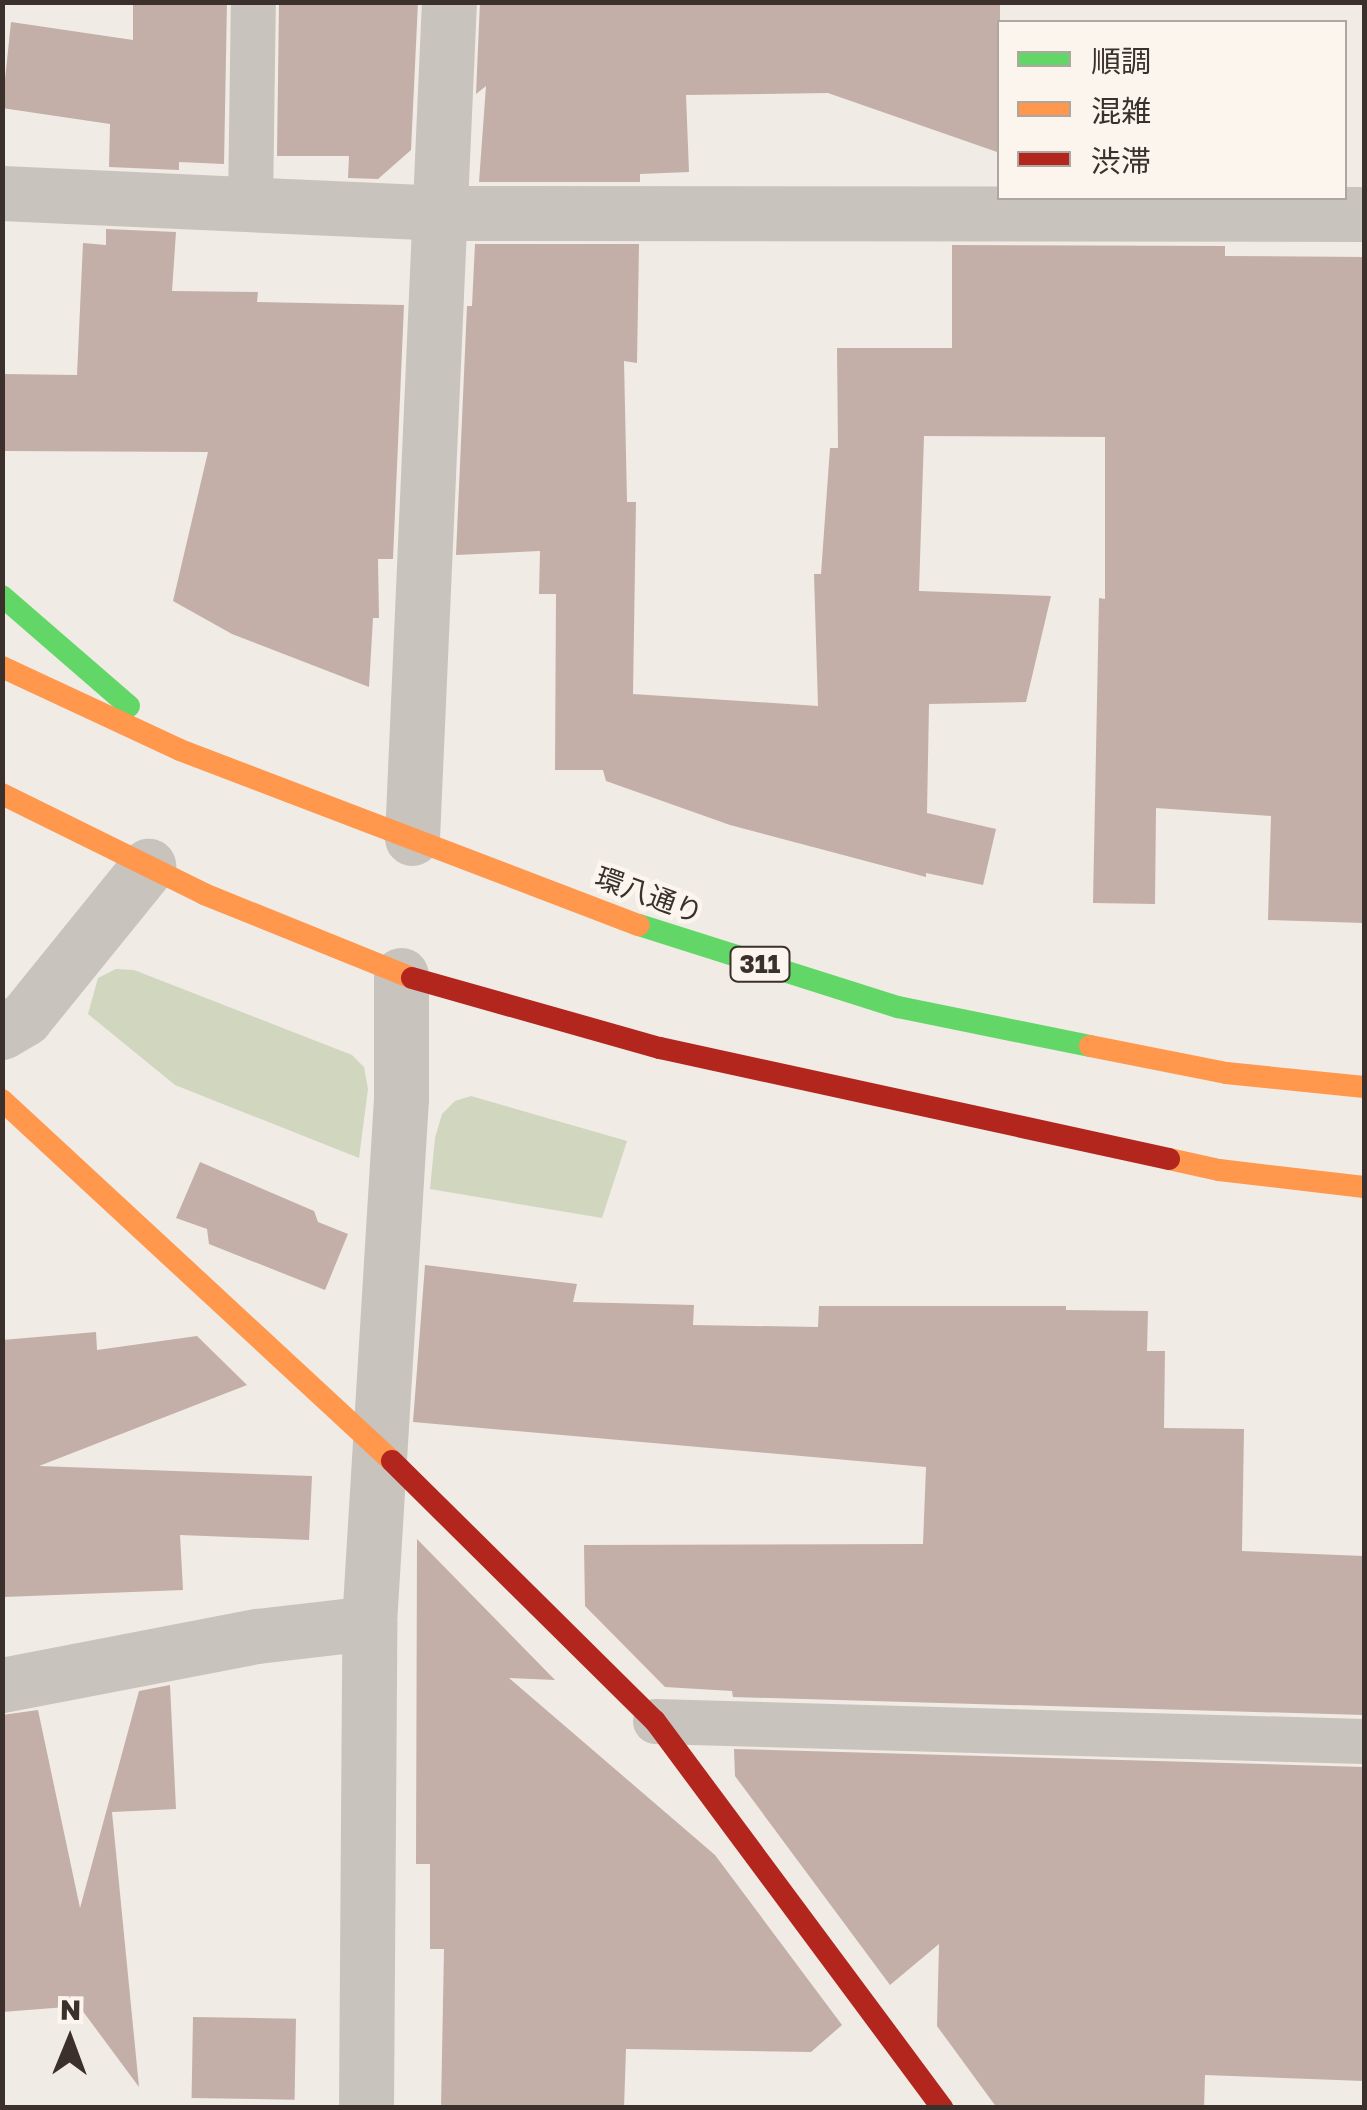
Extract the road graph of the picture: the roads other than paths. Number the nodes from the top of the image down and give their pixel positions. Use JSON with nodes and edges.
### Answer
{"nodes":[{"id":1,"x":254,"y":2,"type":"edge"},
{"id":2,"x":449,"y":2,"type":"edge"},
{"id":3,"x":2,"y":193,"type":"edge"},
{"id":4,"x":250,"y":205,"type":"junction"},
{"id":5,"x":440,"y":213,"type":"junction"},
{"id":6,"x":1364,"y":214,"type":"edge"},
{"id":7,"x":2,"y":596,"type":"edge"},
{"id":8,"x":2,"y":667,"type":"edge"},
{"id":9,"x":180,"y":750,"type":"junction"},
{"id":10,"x":2,"y":794,"type":"edge"},
{"id":11,"x":21,"y":832,"type":"dead end"},
{"id":12,"x":412,"y":838,"type":"junction"},
{"id":13,"x":148,"y":866,"type":"junction"},
{"id":14,"x":401,"y":975,"type":"junction"},
{"id":15,"x":2,"y":1032,"type":"edge"},
{"id":16,"x":1364,"y":1088,"type":"edge"},
{"id":17,"x":2,"y":1100,"type":"edge"},
{"id":18,"x":1364,"y":1187,"type":"edge"},
{"id":19,"x":377,"y":1448,"type":"junction"},
{"id":20,"x":369,"y":1624,"type":"junction"},
{"id":21,"x":2,"y":1685,"type":"edge"},
{"id":22,"x":655,"y":1721,"type":"junction"},
{"id":23,"x":1364,"y":1741,"type":"edge"},
{"id":24,"x":366,"y":2108,"type":"edge"},
{"id":25,"x":942,"y":2108,"type":"edge"}],
"edges":[{"from":1,"to":4,"type":"lane"},
{"from":2,"to":5,"type":"street"},
{"from":3,"to":4,"type":"street"},
{"from":4,"to":5,"type":"street"},
{"from":5,"to":6,"type":"street"},
{"from":5,"to":12,"type":"street"},
{"from":7,"to":9,"type":"main road"},
{"from":8,"to":9,"type":"main road","name":"環八通り","number":"311"},
{"from":9,"to":12,"type":"main road","name":"環八通り","number":"311"},
{"from":10,"to":13,"type":"main road"},
{"from":11,"to":13,"type":"main road"},
{"from":12,"to":16,"type":"main road","name":"環八通り","number":"311"},
{"from":13,"to":14,"type":"main road"},
{"from":13,"to":15,"type":"street"},
{"from":14,"to":18,"type":"main road"},
{"from":14,"to":19,"type":"street"},
{"from":17,"to":19,"type":"main road"},
{"from":19,"to":20,"type":"street"},
{"from":19,"to":22,"type":"main road"},
{"from":20,"to":21,"type":"street"},
{"from":20,"to":24,"type":"street"},
{"from":22,"to":23,"type":"lane"},
{"from":22,"to":25,"type":"main road"}]}
